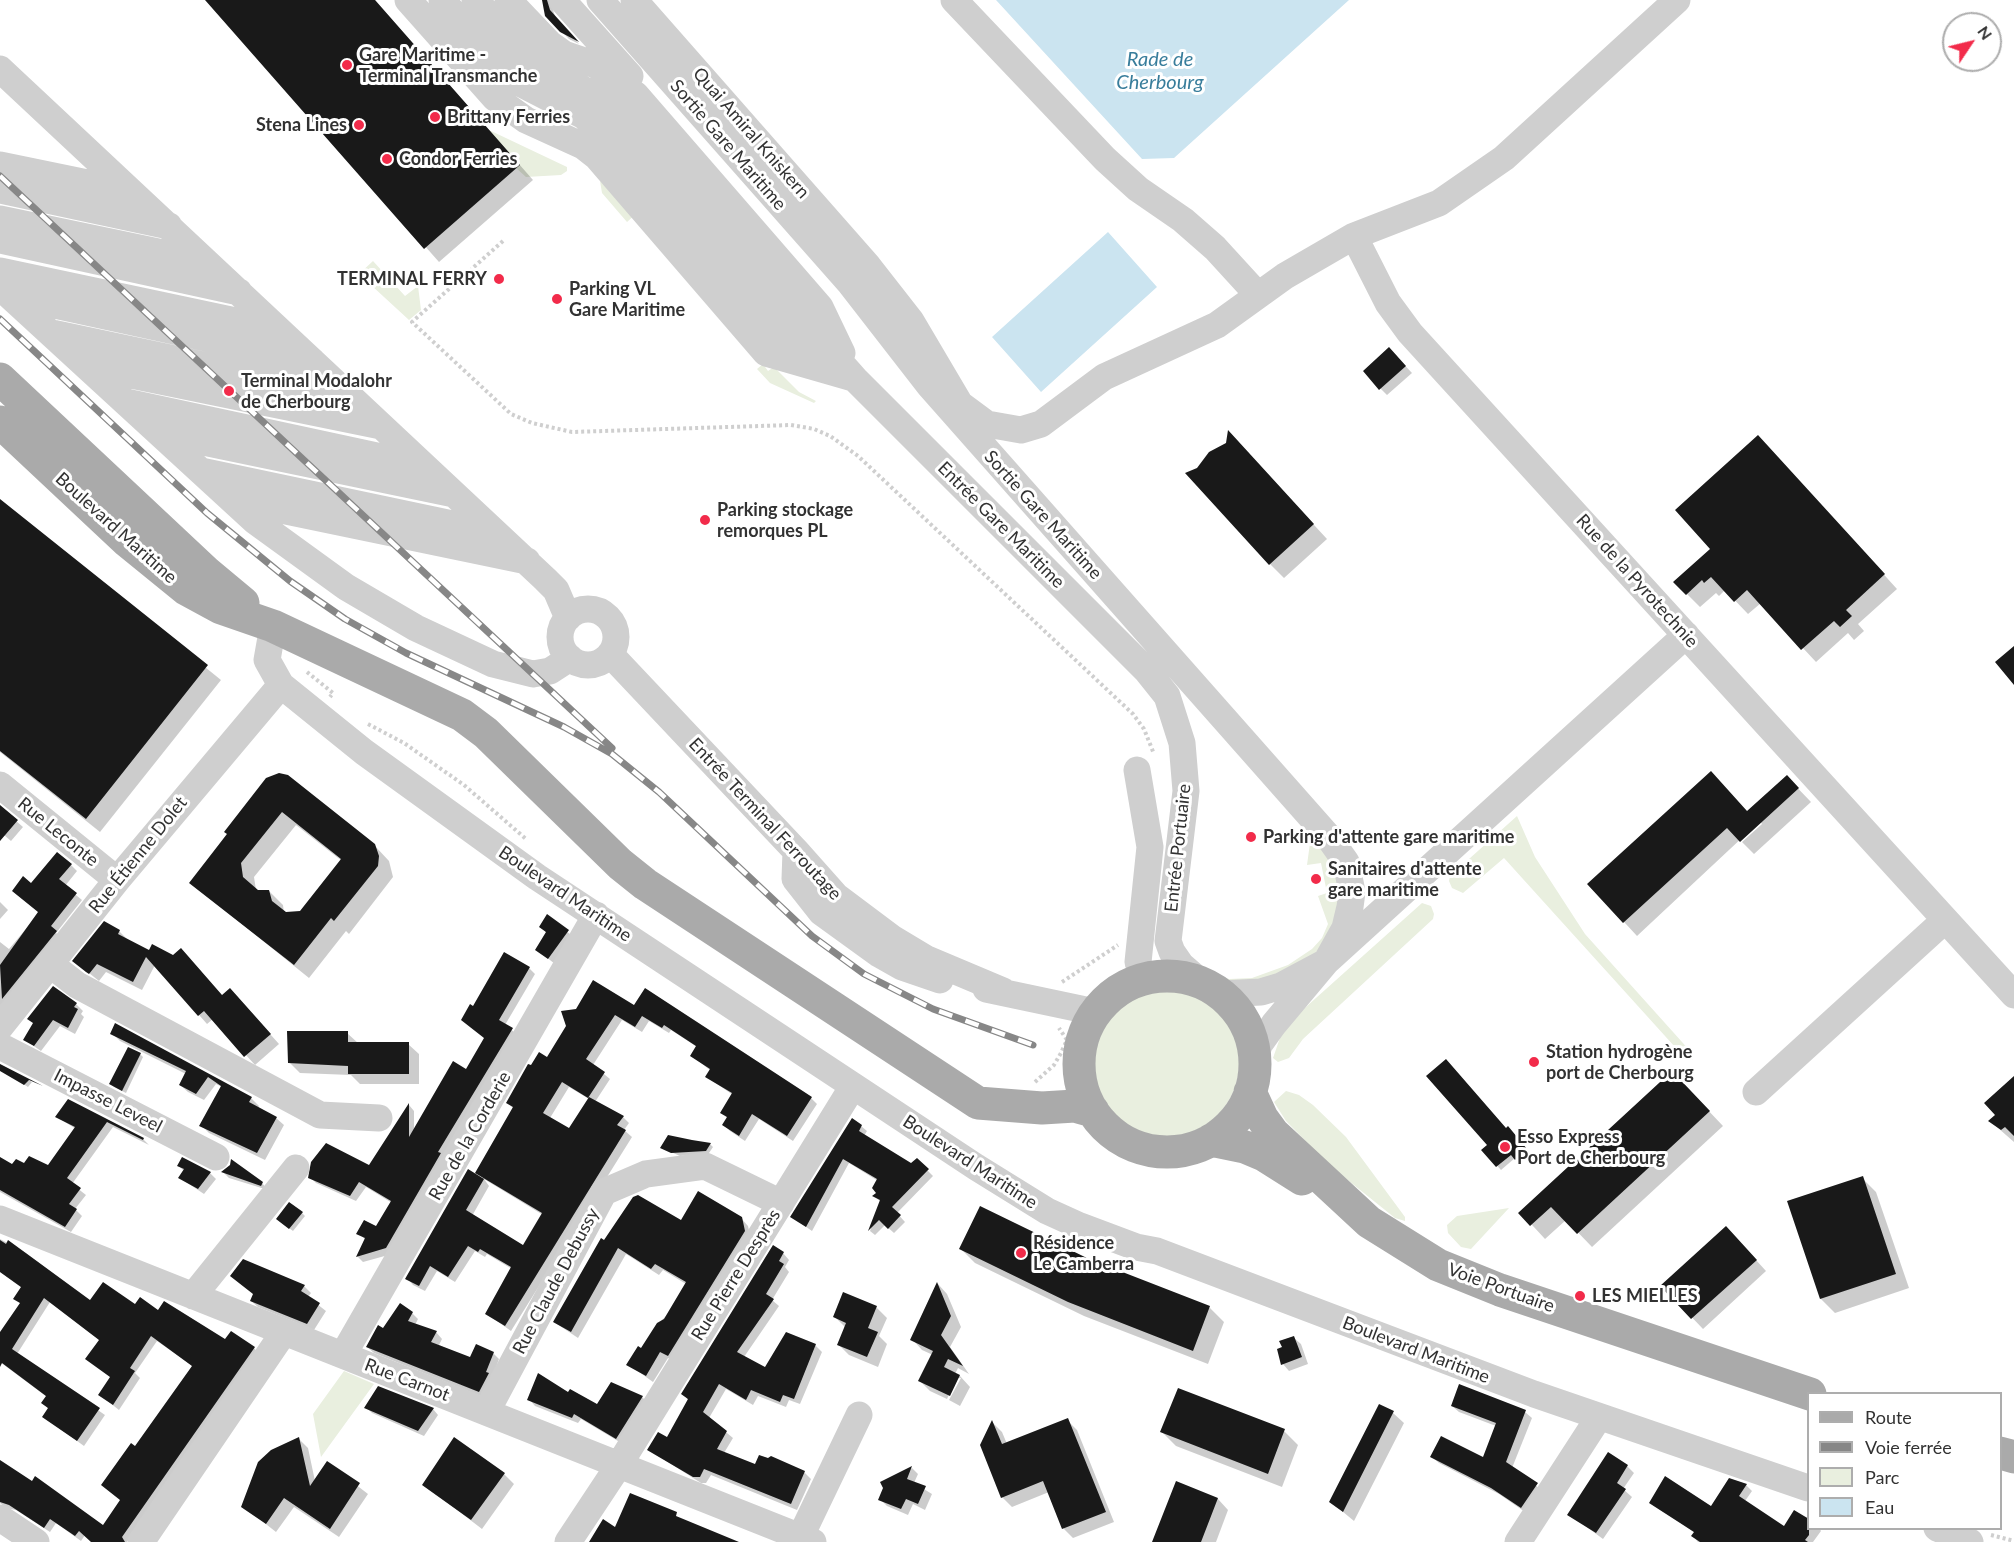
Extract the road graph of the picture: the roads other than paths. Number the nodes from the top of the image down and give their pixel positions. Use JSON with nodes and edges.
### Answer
{"nodes":[{"id":1,"x":408,"y":0,"type":"edge"},
{"id":2,"x":425,"y":0,"type":"edge"},
{"id":3,"x":442,"y":0,"type":"edge"},
{"id":4,"x":458,"y":0,"type":"edge"},
{"id":5,"x":475,"y":0,"type":"edge"},
{"id":6,"x":491,"y":0,"type":"edge"},
{"id":7,"x":508,"y":0,"type":"edge"},
{"id":8,"x":520,"y":0,"type":"edge"},
{"id":9,"x":528,"y":0,"type":"edge"},
{"id":10,"x":562,"y":0,"type":"edge"},
{"id":11,"x":600,"y":0,"type":"edge"},
{"id":12,"x":634,"y":0,"type":"edge"},
{"id":13,"x":954,"y":0,"type":"edge"},
{"id":14,"x":1677,"y":0,"type":"edge"},
{"id":15,"x":537,"y":33,"type":"junction"},
{"id":16,"x":0,"y":69,"type":"edge"},
{"id":17,"x":0,"y":165,"type":"edge"},
{"id":18,"x":0,"y":190,"type":"edge"},
{"id":19,"x":132,"y":192,"type":"junction"},
{"id":20,"x":0,"y":219,"type":"edge"},
{"id":21,"x":168,"y":226,"type":"junction"},
{"id":22,"x":1354,"y":236,"type":"junction"},
{"id":23,"x":0,"y":240,"type":"edge"},
{"id":24,"x":207,"y":262,"type":"junction"},
{"id":25,"x":3,"y":284,"type":"edge"},
{"id":26,"x":239,"y":292,"type":"junction"},
{"id":27,"x":1258,"y":295,"type":"junction"},
{"id":28,"x":279,"y":330,"type":"junction"},
{"id":29,"x":51,"y":333,"type":"junction"},
{"id":30,"x":312,"y":361,"type":"junction"},
{"id":31,"x":86,"y":366,"type":"junction"},
{"id":32,"x":0,"y":379,"type":"edge"},
{"id":33,"x":855,"y":379,"type":"junction"},
{"id":34,"x":350,"y":396,"type":"junction"},
{"id":35,"x":126,"y":402,"type":"junction"},
{"id":36,"x":960,"y":404,"type":"junction"},
{"id":37,"x":1,"y":425,"type":"edge"},
{"id":38,"x":382,"y":426,"type":"junction"},
{"id":39,"x":55,"y":430,"type":"junction"},
{"id":40,"x":159,"y":433,"type":"junction"},
{"id":41,"x":997,"y":464,"type":"junction"},
{"id":42,"x":424,"y":466,"type":"junction"},
{"id":43,"x":200,"y":470,"type":"junction"},
{"id":44,"x":455,"y":495,"type":"junction"},
{"id":45,"x":231,"y":499,"type":"junction"},
{"id":46,"x":496,"y":533,"type":"junction"},
{"id":47,"x":527,"y":561,"type":"junction"},
{"id":48,"x":568,"y":618,"type":"junction"},
{"id":49,"x":273,"y":626,"type":"junction"},
{"id":50,"x":1686,"y":635,"type":"junction"},
{"id":51,"x":610,"y":654,"type":"junction"},
{"id":52,"x":570,"y":658,"type":"junction"},
{"id":53,"x":1147,"y":670,"type":"joint"},
{"id":54,"x":281,"y":686,"type":"junction"},
{"id":55,"x":1146,"y":765,"type":"road end"},
{"id":56,"x":0,"y":785,"type":"edge"},
{"id":57,"x":117,"y":880,"type":"junction"},
{"id":58,"x":596,"y":915,"type":"junction"},
{"id":59,"x":1945,"y":920,"type":"junction"},
{"id":60,"x":1132,"y":951,"type":"road end"},
{"id":61,"x":1326,"y":962,"type":"junction"},
{"id":62,"x":50,"y":964,"type":"junction"},
{"id":63,"x":1212,"y":989,"type":"junction"},
{"id":64,"x":2014,"y":996,"type":"edge"},
{"id":65,"x":1095,"y":1012,"type":"junction"},
{"id":66,"x":0,"y":1028,"type":"edge"},
{"id":67,"x":0,"y":1046,"type":"edge"},
{"id":68,"x":1255,"y":1059,"type":"junction"},
{"id":69,"x":1080,"y":1068,"type":"junction"},
{"id":70,"x":853,"y":1086,"type":"junction"},
{"id":71,"x":1250,"y":1092,"type":"junction"},
{"id":72,"x":1756,"y":1092,"type":"dead end"},
{"id":73,"x":1007,"y":1106,"type":"junction"},
{"id":74,"x":1093,"y":1111,"type":"junction"},
{"id":75,"x":379,"y":1118,"type":"dead end"},
{"id":76,"x":1211,"y":1140,"type":"junction"},
{"id":77,"x":216,"y":1156,"type":"dead end"},
{"id":78,"x":296,"y":1168,"type":"dead end"},
{"id":79,"x":781,"y":1203,"type":"junction"},
{"id":80,"x":0,"y":1219,"type":"edge"},
{"id":81,"x":1369,"y":1222,"type":"junction"},
{"id":82,"x":194,"y":1296,"type":"junction"},
{"id":83,"x":284,"y":1332,"type":"junction"},
{"id":84,"x":343,"y":1355,"type":"junction"},
{"id":85,"x":1807,"y":1393,"type":"edge"},
{"id":86,"x":487,"y":1411,"type":"junction"},
{"id":87,"x":860,"y":1415,"type":"dead end"},
{"id":88,"x":1599,"y":1417,"type":"junction"},
{"id":89,"x":619,"y":1464,"type":"junction"},
{"id":90,"x":1807,"y":1487,"type":"edge"},
{"id":91,"x":0,"y":1518,"type":"edge"},
{"id":92,"x":1942,"y":1530,"type":"edge"},
{"id":93,"x":804,"y":1540,"type":"edge"},
{"id":94,"x":36,"y":1542,"type":"edge"},
{"id":95,"x":141,"y":1542,"type":"edge"},
{"id":96,"x":568,"y":1542,"type":"edge"},
{"id":97,"x":1518,"y":1542,"type":"edge"},
{"id":98,"x":1970,"y":1542,"type":"edge"}],
"edges":[{"from":1,"to":33,"type":"street"},
{"from":2,"to":33,"type":"street"},
{"from":3,"to":33,"type":"street"},
{"from":4,"to":33,"type":"street"},
{"from":5,"to":33,"type":"street"},
{"from":6,"to":33,"type":"street"},
{"from":7,"to":15,"type":"street"},
{"from":8,"to":15,"type":"street"},
{"from":9,"to":15,"type":"street"},
{"from":10,"to":33,"type":"street"},
{"from":11,"to":41,"type":"street","name":"Sortie Gare Maritime"},
{"from":12,"to":36,"type":"street","name":"Quai Amiral Kniskern"},
{"from":13,"to":27,"type":"street"},
{"from":14,"to":22,"type":"street"},
{"from":15,"to":33,"type":"street"},
{"from":16,"to":19,"type":"street"},
{"from":17,"to":19,"type":"street"},
{"from":18,"to":21,"type":"street"},
{"from":19,"to":21,"type":"street"},
{"from":20,"to":24,"type":"street"},
{"from":21,"to":24,"type":"street"},
{"from":22,"to":27,"type":"street"},
{"from":22,"to":50,"type":"street","name":"Rue de la Pyrotechnie"},
{"from":23,"to":26,"type":"street"},
{"from":24,"to":26,"type":"street"},
{"from":25,"to":28,"type":"street"},
{"from":25,"to":29,"type":"street"},
{"from":25,"to":30,"type":"street"},
{"from":26,"to":28,"type":"street"},
{"from":27,"to":36,"type":"street"},
{"from":28,"to":30,"type":"street"},
{"from":29,"to":31,"type":"street"},
{"from":29,"to":34,"type":"street"},
{"from":30,"to":34,"type":"street"},
{"from":31,"to":35,"type":"street"},
{"from":31,"to":38,"type":"street"},
{"from":32,"to":39,"type":"main road","name":"Boulevard Maritime"},
{"from":33,"to":53,"type":"street","name":"Entrée Gare Maritime"},
{"from":34,"to":38,"type":"street"},
{"from":35,"to":40,"type":"street"},
{"from":35,"to":42,"type":"street"},
{"from":36,"to":41,"type":"street","name":"Quai Amiral Kniskern"},
{"from":37,"to":39,"type":"street"},
{"from":37,"to":49,"type":"main road","name":"Boulevard Maritime"},
{"from":38,"to":42,"type":"street"},
{"from":39,"to":49,"type":"main road","name":"Boulevard Maritime"},
{"from":40,"to":43,"type":"street"},
{"from":40,"to":44,"type":"street"},
{"from":41,"to":61,"type":"street","name":"Sortie Gare Maritime"},
{"from":42,"to":44,"type":"street"},
{"from":43,"to":45,"type":"street"},
{"from":43,"to":46,"type":"street"},
{"from":44,"to":46,"type":"street"},
{"from":45,"to":47,"type":"street"},
{"from":45,"to":52,"type":"street"},
{"from":46,"to":47,"type":"street"},
{"from":47,"to":48,"type":"street"},
{"from":48,"to":51,"type":"street"},
{"from":48,"to":52,"type":"street"},
{"from":49,"to":54,"type":"street","name":"Boulevard Maritime"},
{"from":49,"to":73,"type":"main road"},
{"from":50,"to":59,"type":"street","name":"Rue de la Pyrotechnie"},
{"from":50,"to":61,"type":"street"},
{"from":51,"to":52,"type":"street"},
{"from":51,"to":65,"type":"street","name":"Entrée Terminal Ferroutage"},
{"from":53,"to":63,"type":"street","name":"Entrée Portuaire"},
{"from":54,"to":57,"type":"street","name":"Rue Étienne Dolet"},
{"from":54,"to":58,"type":"street","name":"Boulevard Maritime"},
{"from":55,"to":60,"type":"street"},
{"from":56,"to":57,"type":"street","name":"Rue Leconte"},
{"from":57,"to":62,"type":"street","name":"Rue Étienne Dolet"},
{"from":58,"to":70,"type":"street","name":"Boulevard Maritime"},
{"from":58,"to":84,"type":"street","name":"Rue de la Corderie"},
{"from":59,"to":64,"type":"street","name":"Rue de la Pyrotechnie"},
{"from":59,"to":72,"type":"street"},
{"from":61,"to":63,"type":"street"},
{"from":61,"to":68,"type":"street"},
{"from":62,"to":66,"type":"street","name":"Rue Étienne Dolet"},
{"from":62,"to":75,"type":"street"},
{"from":63,"to":65,"type":"main road"},
{"from":63,"to":68,"type":"main road"},
{"from":65,"to":69,"type":"main road"},
{"from":67,"to":77,"type":"street","name":"Impasse Leveel"},
{"from":68,"to":71,"type":"main road"},
{"from":69,"to":73,"type":"main road"},
{"from":69,"to":74,"type":"main road"},
{"from":70,"to":79,"type":"street","name":"Rue Pierre Desprès"},
{"from":70,"to":88,"type":"street","name":"Boulevard Maritime"},
{"from":71,"to":76,"type":"main road"},
{"from":71,"to":81,"type":"main road","name":"Voie Portuaire"},
{"from":73,"to":74,"type":"main road"},
{"from":74,"to":76,"type":"main road"},
{"from":76,"to":81,"type":"main road"},
{"from":78,"to":82,"type":"street"},
{"from":79,"to":86,"type":"street","name":"Rue Claude Debussy"},
{"from":79,"to":89,"type":"street","name":"Rue Pierre Desprès"},
{"from":80,"to":82,"type":"street","name":"Rue Carnot"},
{"from":81,"to":85,"type":"main road","name":"Voie Portuaire"},
{"from":82,"to":83,"type":"street","name":"Rue Carnot"},
{"from":83,"to":84,"type":"street","name":"Rue Carnot"},
{"from":83,"to":95,"type":"street"},
{"from":84,"to":86,"type":"street","name":"Rue Carnot"},
{"from":86,"to":89,"type":"street","name":"Rue Carnot"},
{"from":87,"to":93,"type":"street"},
{"from":88,"to":90,"type":"street","name":"Boulevard Maritime"},
{"from":88,"to":97,"type":"street"},
{"from":89,"to":93,"type":"street","name":"Rue Carnot"},
{"from":89,"to":96,"type":"street","name":"Rue Pierre Desprès"},
{"from":91,"to":94,"type":"street"},
{"from":92,"to":98,"type":"street"}]}
